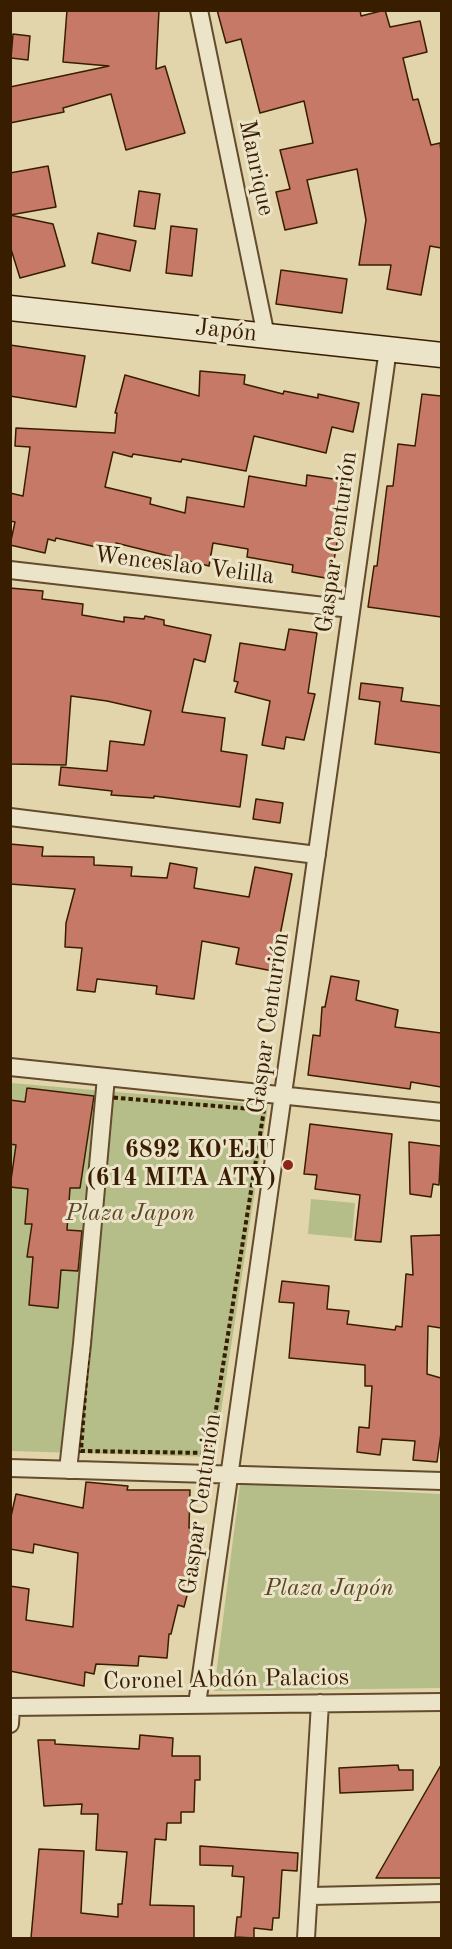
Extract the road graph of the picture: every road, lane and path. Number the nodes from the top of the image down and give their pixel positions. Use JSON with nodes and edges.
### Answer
{"nodes":[{"id":1,"x":199,"y":10,"type":"edge"},
{"id":2,"x":11,"y":305,"type":"edge"},
{"id":3,"x":266,"y":336,"type":"junction"},
{"id":4,"x":388,"y":349,"type":"junction"},
{"id":5,"x":441,"y":355,"type":"edge"},
{"id":6,"x":10,"y":570,"type":"edge"},
{"id":7,"x":351,"y":609,"type":"junction"},
{"id":8,"x":10,"y":817,"type":"edge"},
{"id":9,"x":317,"y":855,"type":"junction"},
{"id":10,"x":10,"y":1067,"type":"edge"},
{"id":11,"x":106,"y":1077,"type":"junction"},
{"id":12,"x":283,"y":1095,"type":"junction"},
{"id":13,"x":441,"y":1112,"type":"edge"},
{"id":14,"x":209,"y":1453,"type":"joint"},
{"id":15,"x":10,"y":1468,"type":"edge"},
{"id":16,"x":68,"y":1470,"type":"junction"},
{"id":17,"x":229,"y":1475,"type":"junction"},
{"id":18,"x":441,"y":1481,"type":"edge"},
{"id":19,"x":441,"y":1702,"type":"edge"},
{"id":20,"x":320,"y":1703,"type":"junction"},
{"id":21,"x":197,"y":1704,"type":"junction"},
{"id":22,"x":11,"y":1707,"type":"edge"},
{"id":23,"x":10,"y":1724,"type":"edge"},
{"id":24,"x":441,"y":1893,"type":"edge"},
{"id":25,"x":311,"y":1896,"type":"junction"},
{"id":26,"x":306,"y":1938,"type":"edge"}],
"edges":[{"from":1,"to":3,"type":"street","name":"Manrique"},
{"from":2,"to":3,"type":"street","name":"Japón"},
{"from":3,"to":4,"type":"street","name":"Japón"},
{"from":4,"to":5,"type":"street","name":"Japón"},
{"from":4,"to":7,"type":"street","name":"Gaspar Centurión"},
{"from":6,"to":7,"type":"street","name":"Wenceslao Velilla"},
{"from":7,"to":9,"type":"street","name":"Gaspar Centurión"},
{"from":8,"to":9,"type":"street"},
{"from":9,"to":12,"type":"street","name":"Gaspar Centurión"},
{"from":10,"to":11,"type":"street"},
{"from":11,"to":12,"type":"street"},
{"from":11,"to":16,"type":"street"},
{"from":12,"to":13,"type":"street"},
{"from":12,"to":17,"type":"street","name":"Gaspar Centurión"},
{"from":14,"to":14,"type":"path"},
{"from":15,"to":16,"type":"street"},
{"from":16,"to":17,"type":"street"},
{"from":17,"to":18,"type":"street"},
{"from":17,"to":21,"type":"street","name":"Gaspar Centurión"},
{"from":19,"to":20,"type":"street","name":"Coronel Abdón Palacios"},
{"from":20,"to":21,"type":"street","name":"Coronel Abdón Palacios"},
{"from":20,"to":25,"type":"street"},
{"from":21,"to":22,"type":"street","name":"Coronel Abdón Palacios"},
{"from":22,"to":23,"type":"street"},
{"from":24,"to":25,"type":"street"},
{"from":25,"to":26,"type":"street"}]}
